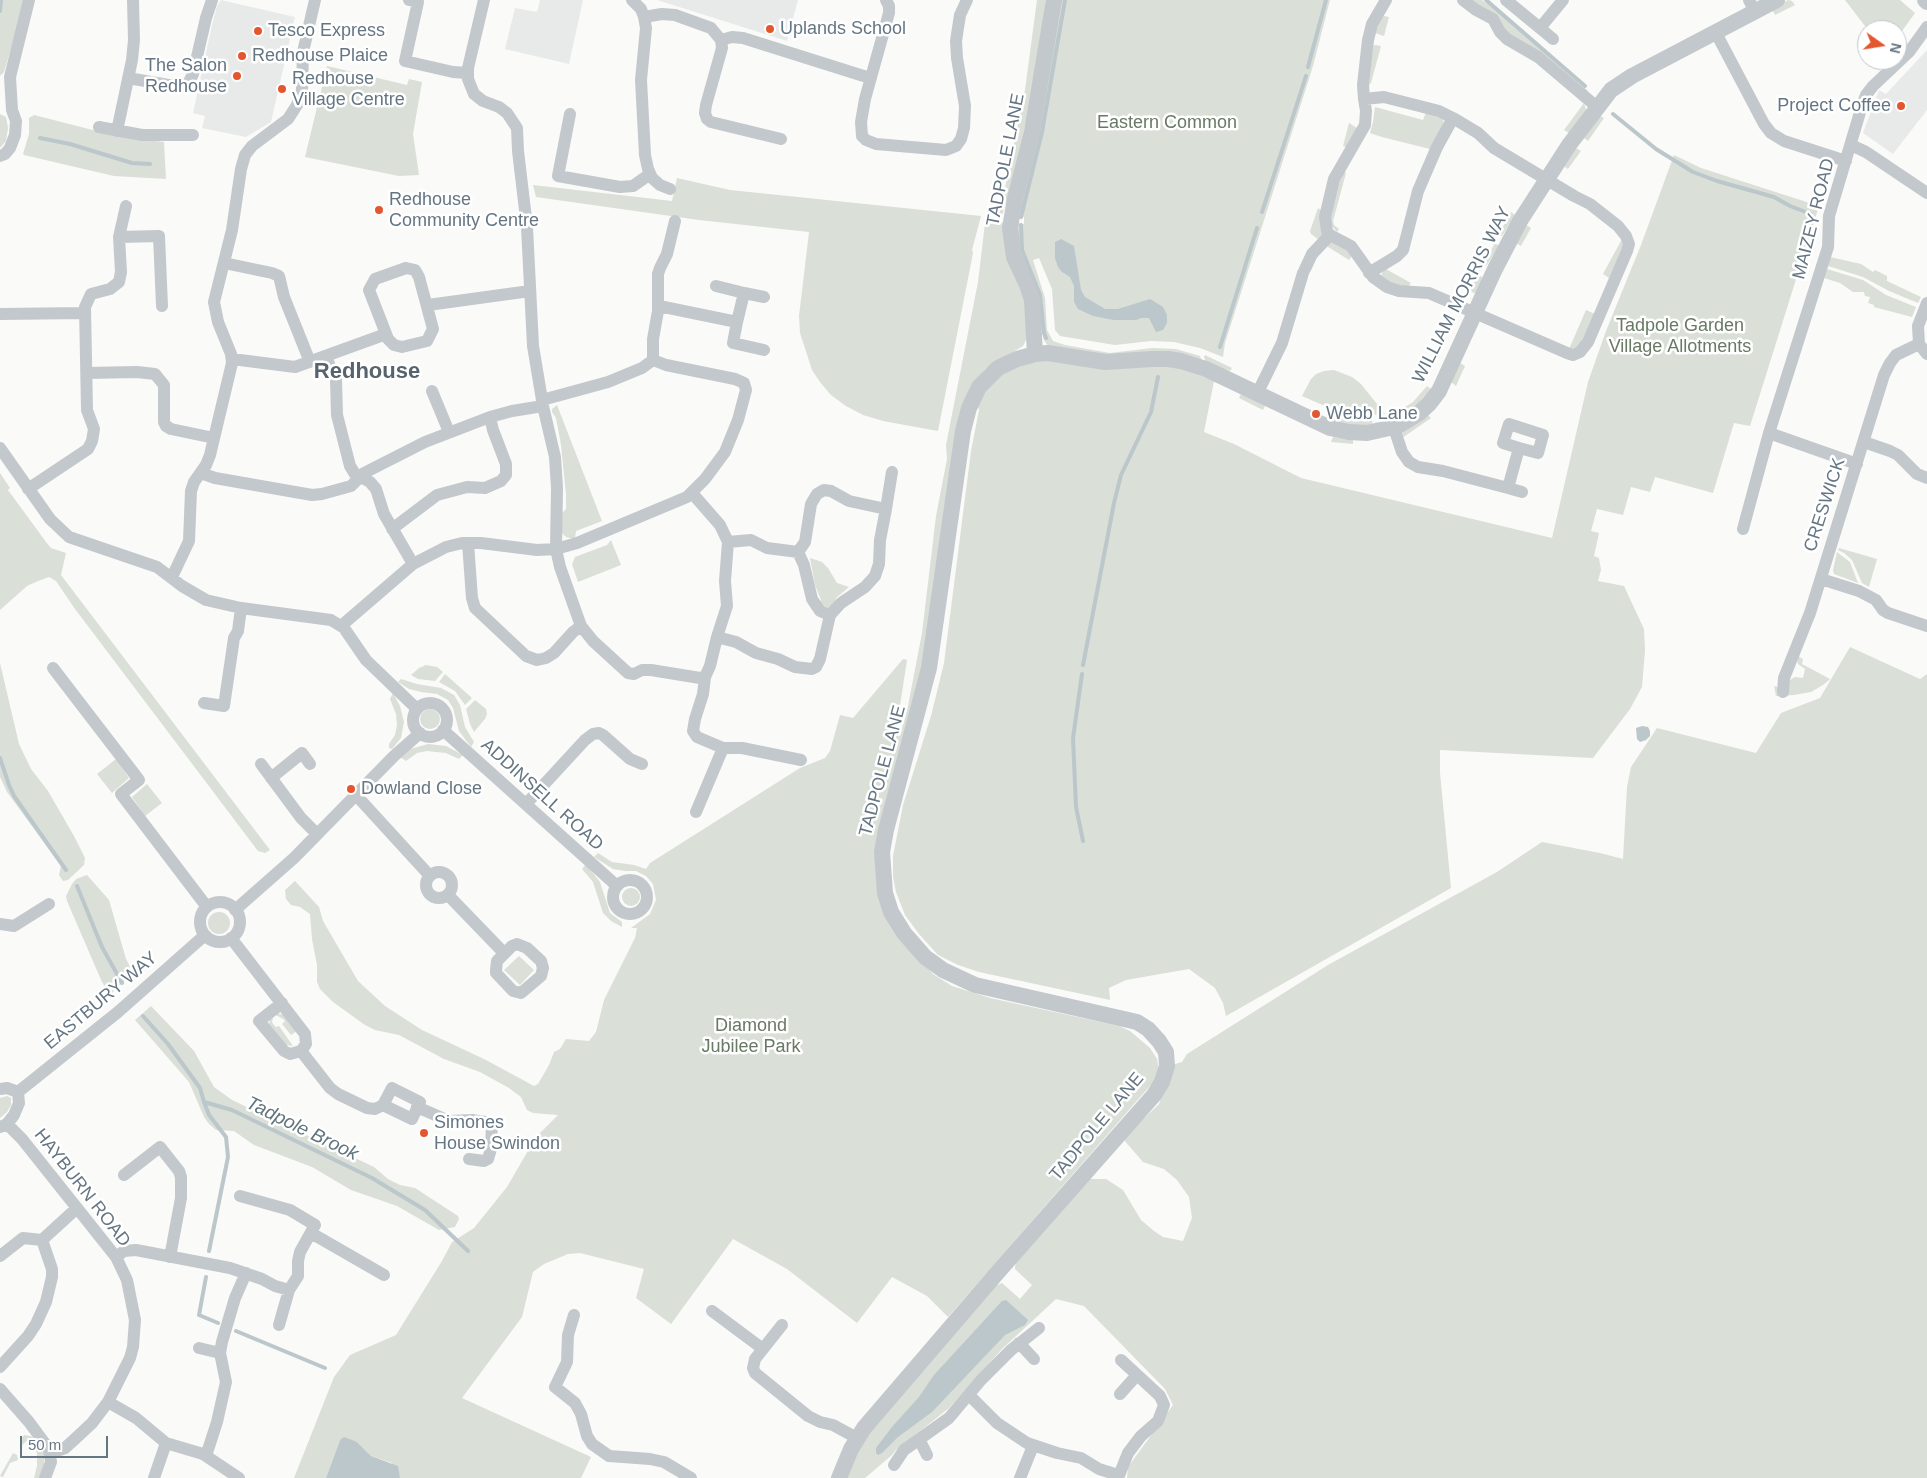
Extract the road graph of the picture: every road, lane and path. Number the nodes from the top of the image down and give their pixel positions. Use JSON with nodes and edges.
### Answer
{"nodes":[{"id":1,"x":29,"y":0,"type":"edge"},
{"id":2,"x":133,"y":0,"type":"edge"},
{"id":3,"x":212,"y":0,"type":"edge"},
{"id":4,"x":315,"y":0,"type":"edge"},
{"id":5,"x":409,"y":0,"type":"edge"},
{"id":6,"x":484,"y":0,"type":"edge"},
{"id":7,"x":632,"y":0,"type":"edge"},
{"id":8,"x":886,"y":0,"type":"edge"},
{"id":9,"x":967,"y":0,"type":"edge"},
{"id":10,"x":1054,"y":0,"type":"edge"},
{"id":11,"x":1386,"y":0,"type":"edge"},
{"id":12,"x":1463,"y":0,"type":"edge"},
{"id":13,"x":1506,"y":0,"type":"edge"},
{"id":14,"x":1562,"y":0,"type":"edge"},
{"id":15,"x":1777,"y":0,"type":"edge"},
{"id":16,"x":1752,"y":6,"type":"edge"},
{"id":17,"x":644,"y":17,"type":"junction"},
{"id":18,"x":1927,"y":27,"type":"edge"},
{"id":19,"x":1540,"y":28,"type":"junction"},
{"id":20,"x":1716,"y":33,"type":"junction"},
{"id":21,"x":1554,"y":39,"type":"dead end"},
{"id":22,"x":721,"y":40,"type":"junction"},
{"id":23,"x":467,"y":73,"type":"junction"},
{"id":24,"x":10,"y":77,"type":"junction"},
{"id":25,"x":128,"y":78,"type":"junction"},
{"id":26,"x":870,"y":78,"type":"junction"},
{"id":27,"x":0,"y":94,"type":"edge"},
{"id":28,"x":1364,"y":98,"type":"junction"},
{"id":29,"x":1597,"y":107,"type":"junction"},
{"id":30,"x":6,"y":108,"type":"edge"},
{"id":31,"x":570,"y":114,"type":"dead end"},
{"id":32,"x":1453,"y":118,"type":"junction"},
{"id":33,"x":99,"y":127,"type":"dead end"},
{"id":34,"x":117,"y":131,"type":"junction"},
{"id":35,"x":193,"y":135,"type":"dead end"},
{"id":36,"x":782,"y":139,"type":"dead end"},
{"id":37,"x":1851,"y":145,"type":"junction"},
{"id":38,"x":2,"y":157,"type":"edge"},
{"id":39,"x":1846,"y":161,"type":"junction"},
{"id":40,"x":650,"y":174,"type":"junction"},
{"id":41,"x":1546,"y":180,"type":"junction"},
{"id":42,"x":670,"y":189,"type":"dead end"},
{"id":43,"x":1927,"y":193,"type":"edge"},
{"id":44,"x":126,"y":206,"type":"dead end"},
{"id":45,"x":675,"y":221,"type":"dead end"},
{"id":46,"x":1330,"y":235,"type":"junction"},
{"id":47,"x":119,"y":237,"type":"junction"},
{"id":48,"x":224,"y":263,"type":"junction"},
{"id":49,"x":1369,"y":273,"type":"junction"},
{"id":50,"x":716,"y":286,"type":"dead end"},
{"id":51,"x":530,"y":291,"type":"junction"},
{"id":52,"x":744,"y":293,"type":"junction"},
{"id":53,"x":764,"y":297,"type":"dead end"},
{"id":54,"x":1927,"y":303,"type":"edge"},
{"id":55,"x":428,"y":305,"type":"junction"},
{"id":56,"x":162,"y":306,"type":"dead end"},
{"id":57,"x":658,"y":306,"type":"junction"},
{"id":58,"x":85,"y":313,"type":"junction"},
{"id":59,"x":1474,"y":313,"type":"junction"},
{"id":60,"x":0,"y":314,"type":"edge"},
{"id":61,"x":737,"y":322,"type":"junction"},
{"id":62,"x":386,"y":334,"type":"junction"},
{"id":63,"x":1923,"y":349,"type":"edge"},
{"id":64,"x":764,"y":350,"type":"dead end"},
{"id":65,"x":1035,"y":354,"type":"junction"},
{"id":66,"x":326,"y":357,"type":"junction"},
{"id":67,"x":232,"y":358,"type":"junction"},
{"id":68,"x":653,"y":360,"type":"junction"},
{"id":69,"x":310,"y":362,"type":"junction"},
{"id":70,"x":87,"y":373,"type":"junction"},
{"id":71,"x":432,"y":392,"type":"dead end"},
{"id":72,"x":1258,"y":394,"type":"junction"},
{"id":73,"x":542,"y":403,"type":"junction"},
{"id":74,"x":490,"y":417,"type":"junction"},
{"id":75,"x":1394,"y":428,"type":"junction"},
{"id":76,"x":449,"y":432,"type":"junction"},
{"id":77,"x":1769,"y":433,"type":"junction"},
{"id":78,"x":214,"y":438,"type":"junction"},
{"id":79,"x":1864,"y":442,"type":"junction"},
{"id":80,"x":0,"y":448,"type":"edge"},
{"id":81,"x":1519,"y":448,"type":"dead end"},
{"id":82,"x":1857,"y":464,"type":"junction"},
{"id":83,"x":892,"y":472,"type":"dead end"},
{"id":84,"x":201,"y":473,"type":"junction"},
{"id":85,"x":360,"y":477,"type":"junction"},
{"id":86,"x":1927,"y":478,"type":"edge"},
{"id":87,"x":1508,"y":488,"type":"junction"},
{"id":88,"x":28,"y":489,"type":"junction"},
{"id":89,"x":1522,"y":492,"type":"dead end"},
{"id":90,"x":692,"y":493,"type":"junction"},
{"id":91,"x":886,"y":510,"type":"junction"},
{"id":92,"x":1741,"y":525,"type":"dead end"},
{"id":93,"x":392,"y":529,"type":"junction"},
{"id":94,"x":728,"y":542,"type":"junction"},
{"id":95,"x":468,"y":543,"type":"junction"},
{"id":96,"x":556,"y":549,"type":"junction"},
{"id":97,"x":798,"y":552,"type":"junction"},
{"id":98,"x":413,"y":564,"type":"junction"},
{"id":99,"x":172,"y":577,"type":"junction"},
{"id":100,"x":1820,"y":579,"type":"junction"},
{"id":101,"x":241,"y":608,"type":"junction"},
{"id":102,"x":830,"y":615,"type":"junction"},
{"id":103,"x":341,"y":626,"type":"junction"},
{"id":104,"x":581,"y":626,"type":"junction"},
{"id":105,"x":1927,"y":626,"type":"edge"},
{"id":106,"x":717,"y":637,"type":"junction"},
{"id":107,"x":53,"y":668,"type":"dead end"},
{"id":108,"x":705,"y":677,"type":"junction"},
{"id":109,"x":1783,"y":692,"type":"dead end"},
{"id":110,"x":204,"y":704,"type":"dead end"},
{"id":111,"x":417,"y":708,"type":"junction"},
{"id":112,"x":443,"y":730,"type":"junction"},
{"id":113,"x":420,"y":733,"type":"junction"},
{"id":114,"x":722,"y":748,"type":"junction"},
{"id":115,"x":801,"y":760,"type":"dead end"},
{"id":116,"x":261,"y":764,"type":"dead end"},
{"id":117,"x":310,"y":764,"type":"dead end"},
{"id":118,"x":642,"y":764,"type":"dead end"},
{"id":119,"x":271,"y":778,"type":"junction"},
{"id":120,"x":355,"y":794,"type":"junction"},
{"id":121,"x":526,"y":804,"type":"junction"},
{"id":122,"x":696,"y":812,"type":"dead end"},
{"id":123,"x":317,"y":834,"type":"junction"},
{"id":124,"x":430,"y":876,"type":"junction"},
{"id":125,"x":617,"y":886,"type":"dead end"},
{"id":126,"x":448,"y":895,"type":"junction"},
{"id":127,"x":49,"y":904,"type":"dead end"},
{"id":128,"x":207,"y":907,"type":"junction"},
{"id":129,"x":235,"y":910,"type":"junction"},
{"id":130,"x":0,"y":924,"type":"edge"},
{"id":131,"x":205,"y":935,"type":"junction"},
{"id":132,"x":231,"y":938,"type":"junction"},
{"id":133,"x":504,"y":953,"type":"dead end"},
{"id":134,"x":282,"y":1003,"type":"junction"},
{"id":135,"x":301,"y":1051,"type":"junction"},
{"id":136,"x":0,"y":1089,"type":"edge"},
{"id":137,"x":18,"y":1092,"type":"junction"},
{"id":138,"x":383,"y":1105,"type":"junction"},
{"id":139,"x":417,"y":1107,"type":"junction"},
{"id":140,"x":3,"y":1126,"type":"edge"},
{"id":141,"x":469,"y":1159,"type":"dead end"},
{"id":142,"x":124,"y":1175,"type":"dead end"},
{"id":143,"x":240,"y":1196,"type":"dead end"},
{"id":144,"x":77,"y":1208,"type":"junction"},
{"id":145,"x":311,"y":1232,"type":"junction"},
{"id":146,"x":42,"y":1240,"type":"junction"},
{"id":147,"x":0,"y":1256,"type":"edge"},
{"id":148,"x":116,"y":1257,"type":"junction"},
{"id":149,"x":170,"y":1257,"type":"junction"},
{"id":150,"x":246,"y":1273,"type":"junction"},
{"id":151,"x":384,"y":1275,"type":"dead end"},
{"id":152,"x":289,"y":1290,"type":"junction"},
{"id":153,"x":712,"y":1311,"type":"dead end"},
{"id":154,"x":574,"y":1314,"type":"dead end"},
{"id":155,"x":279,"y":1324,"type":"dead end"},
{"id":156,"x":782,"y":1325,"type":"dead end"},
{"id":157,"x":1039,"y":1328,"type":"dead end"},
{"id":158,"x":1019,"y":1343,"type":"junction"},
{"id":159,"x":199,"y":1348,"type":"dead end"},
{"id":160,"x":763,"y":1349,"type":"junction"},
{"id":161,"x":220,"y":1352,"type":"junction"},
{"id":162,"x":1034,"y":1359,"type":"dead end"},
{"id":163,"x":1120,"y":1360,"type":"dead end"},
{"id":164,"x":0,"y":1367,"type":"edge"},
{"id":165,"x":1137,"y":1376,"type":"junction"},
{"id":166,"x":1120,"y":1394,"type":"dead end"},
{"id":167,"x":969,"y":1396,"type":"junction"},
{"id":168,"x":2,"y":1397,"type":"edge"},
{"id":169,"x":108,"y":1402,"type":"junction"},
{"id":170,"x":857,"y":1438,"type":"junction"},
{"id":171,"x":919,"y":1439,"type":"junction"},
{"id":172,"x":166,"y":1442,"type":"junction"},
{"id":173,"x":1033,"y":1446,"type":"junction"},
{"id":174,"x":50,"y":1453,"type":"junction"},
{"id":175,"x":927,"y":1455,"type":"dead end"},
{"id":176,"x":206,"y":1456,"type":"junction"},
{"id":177,"x":894,"y":1465,"type":"dead end"},
{"id":178,"x":1118,"y":1476,"type":"edge"},
{"id":179,"x":45,"y":1478,"type":"edge"},
{"id":180,"x":154,"y":1478,"type":"edge"},
{"id":181,"x":239,"y":1478,"type":"edge"},
{"id":182,"x":692,"y":1478,"type":"edge"},
{"id":183,"x":839,"y":1478,"type":"edge"},
{"id":184,"x":1020,"y":1478,"type":"edge"}],
"edges":[{"from":1,"to":24,"type":"street"},
{"from":2,"to":25,"type":"street"},
{"from":3,"to":25,"type":"street"},
{"from":4,"to":48,"type":"street"},
{"from":5,"to":23,"type":"street"},
{"from":6,"to":23,"type":"street"},
{"from":7,"to":17,"type":"street"},
{"from":8,"to":26,"type":"street"},
{"from":9,"to":26,"type":"street"},
{"from":10,"to":65,"type":"street","name":"TADPOLE LANE"},
{"from":11,"to":28,"type":"street"},
{"from":12,"to":29,"type":"street"},
{"from":13,"to":19,"type":"street"},
{"from":14,"to":19,"type":"street"},
{"from":15,"to":16,"type":"street","name":"WILLIAM MORRIS WAY"},
{"from":16,"to":20,"type":"street","name":"WILLIAM MORRIS WAY"},
{"from":17,"to":22,"type":"street"},
{"from":17,"to":40,"type":"street"},
{"from":18,"to":37,"type":"street","name":"MAIZEY ROAD"},
{"from":19,"to":21,"type":"street"},
{"from":20,"to":29,"type":"street","name":"WILLIAM MORRIS WAY"},
{"from":20,"to":39,"type":"street"},
{"from":22,"to":26,"type":"street"},
{"from":22,"to":36,"type":"street"},
{"from":23,"to":51,"type":"street"},
{"from":24,"to":27,"type":"street"},
{"from":24,"to":30,"type":"street"},
{"from":25,"to":34,"type":"street"},
{"from":28,"to":32,"type":"street"},
{"from":28,"to":46,"type":"street"},
{"from":29,"to":41,"type":"street","name":"WILLIAM MORRIS WAY"},
{"from":30,"to":38,"type":"street"},
{"from":31,"to":40,"type":"street"},
{"from":32,"to":41,"type":"street"},
{"from":32,"to":49,"type":"street"},
{"from":33,"to":34,"type":"street"},
{"from":34,"to":35,"type":"street"},
{"from":37,"to":39,"type":"street","name":"MAIZEY ROAD"},
{"from":37,"to":43,"type":"street"},
{"from":39,"to":77,"type":"street","name":"MAIZEY ROAD"},
{"from":40,"to":42,"type":"street"},
{"from":41,"to":59,"type":"street","name":"WILLIAM MORRIS WAY"},
{"from":41,"to":59,"type":"street"},
{"from":44,"to":47,"type":"street"},
{"from":45,"to":57,"type":"street"},
{"from":46,"to":49,"type":"street"},
{"from":46,"to":72,"type":"street"},
{"from":47,"to":56,"type":"street"},
{"from":47,"to":58,"type":"street"},
{"from":48,"to":67,"type":"street"},
{"from":48,"to":69,"type":"street"},
{"from":49,"to":59,"type":"street"},
{"from":50,"to":52,"type":"street"},
{"from":51,"to":55,"type":"street"},
{"from":51,"to":73,"type":"street"},
{"from":52,"to":53,"type":"street"},
{"from":52,"to":61,"type":"street"},
{"from":54,"to":63,"type":"street"},
{"from":55,"to":62,"type":"street"},
{"from":55,"to":62,"type":"street"},
{"from":57,"to":61,"type":"street"},
{"from":57,"to":68,"type":"street"},
{"from":58,"to":60,"type":"street"},
{"from":58,"to":70,"type":"street"},
{"from":59,"to":75,"type":"street","name":"WILLIAM MORRIS WAY"},
{"from":61,"to":64,"type":"street"},
{"from":62,"to":66,"type":"street"},
{"from":63,"to":79,"type":"street","name":"CRESWICK"},
{"from":65,"to":72,"type":"street","name":"WILLIAM MORRIS WAY"},
{"from":65,"to":170,"type":"street","name":"TADPOLE LANE"},
{"from":66,"to":69,"type":"street"},
{"from":66,"to":85,"type":"street"},
{"from":67,"to":69,"type":"street"},
{"from":67,"to":78,"type":"street"},
{"from":68,"to":73,"type":"street"},
{"from":68,"to":90,"type":"street"},
{"from":70,"to":78,"type":"street"},
{"from":70,"to":88,"type":"street"},
{"from":71,"to":76,"type":"street"},
{"from":72,"to":75,"type":"street","name":"WILLIAM MORRIS WAY"},
{"from":73,"to":74,"type":"street"},
{"from":73,"to":96,"type":"street"},
{"from":74,"to":76,"type":"street"},
{"from":74,"to":93,"type":"street"},
{"from":75,"to":87,"type":"street"},
{"from":76,"to":85,"type":"street"},
{"from":77,"to":82,"type":"street"},
{"from":77,"to":92,"type":"street","name":"MAIZEY ROAD"},
{"from":78,"to":84,"type":"street"},
{"from":79,"to":82,"type":"street","name":"CRESWICK"},
{"from":79,"to":86,"type":"street"},
{"from":80,"to":88,"type":"street"},
{"from":81,"to":87,"type":"street"},
{"from":82,"to":100,"type":"street","name":"CRESWICK"},
{"from":83,"to":91,"type":"street"},
{"from":84,"to":85,"type":"street"},
{"from":84,"to":99,"type":"street"},
{"from":85,"to":93,"type":"street"},
{"from":87,"to":89,"type":"street"},
{"from":88,"to":99,"type":"street"},
{"from":90,"to":94,"type":"street"},
{"from":90,"to":96,"type":"street"},
{"from":91,"to":97,"type":"street"},
{"from":91,"to":102,"type":"street"},
{"from":93,"to":98,"type":"street"},
{"from":94,"to":97,"type":"street"},
{"from":94,"to":106,"type":"street"},
{"from":95,"to":96,"type":"street"},
{"from":95,"to":98,"type":"street"},
{"from":95,"to":104,"type":"street"},
{"from":96,"to":104,"type":"street"},
{"from":97,"to":102,"type":"street"},
{"from":98,"to":103,"type":"street"},
{"from":99,"to":101,"type":"street"},
{"from":100,"to":105,"type":"street"},
{"from":100,"to":109,"type":"street","name":"CRESWICK"},
{"from":101,"to":103,"type":"street"},
{"from":101,"to":110,"type":"street"},
{"from":102,"to":106,"type":"street"},
{"from":103,"to":111,"type":"street"},
{"from":104,"to":108,"type":"street"},
{"from":106,"to":108,"type":"street"},
{"from":107,"to":128,"type":"street"},
{"from":108,"to":114,"type":"street"},
{"from":111,"to":112,"type":"street"},
{"from":111,"to":113,"type":"street"},
{"from":112,"to":113,"type":"street"},
{"from":112,"to":121,"type":"street","name":"ADDINSELL ROAD"},
{"from":113,"to":120,"type":"street"},
{"from":114,"to":115,"type":"street"},
{"from":114,"to":122,"type":"street"},
{"from":116,"to":119,"type":"street"},
{"from":117,"to":119,"type":"street"},
{"from":118,"to":121,"type":"street"},
{"from":119,"to":123,"type":"street"},
{"from":120,"to":123,"type":"street"},
{"from":120,"to":124,"type":"street"},
{"from":121,"to":125,"type":"street","name":"ADDINSELL ROAD"},
{"from":123,"to":129,"type":"street"},
{"from":124,"to":126,"type":"street"},
{"from":124,"to":126,"type":"street"},
{"from":126,"to":133,"type":"street"},
{"from":127,"to":130,"type":"street"},
{"from":128,"to":129,"type":"street"},
{"from":128,"to":131,"type":"street"},
{"from":129,"to":132,"type":"street"},
{"from":131,"to":132,"type":"street"},
{"from":131,"to":137,"type":"street","name":"EASTBURY WAY"},
{"from":132,"to":134,"type":"street"},
{"from":134,"to":135,"type":"street"},
{"from":134,"to":135,"type":"street"},
{"from":135,"to":138,"type":"street"},
{"from":136,"to":137,"type":"street"},
{"from":137,"to":140,"type":"street"},
{"from":138,"to":139,"type":"street"},
{"from":138,"to":139,"type":"street"},
{"from":139,"to":141,"type":"street"},
{"from":140,"to":144,"type":"street","name":"HAYBURN ROAD"},
{"from":142,"to":149,"type":"street"},
{"from":143,"to":145,"type":"street"},
{"from":144,"to":146,"type":"street"},
{"from":144,"to":148,"type":"street","name":"HAYBURN ROAD"},
{"from":145,"to":151,"type":"street"},
{"from":145,"to":152,"type":"street"},
{"from":146,"to":147,"type":"street"},
{"from":146,"to":164,"type":"street"},
{"from":148,"to":149,"type":"street"},
{"from":148,"to":169,"type":"street","name":"HAYBURN ROAD"},
{"from":149,"to":150,"type":"street"},
{"from":150,"to":152,"type":"street"},
{"from":150,"to":161,"type":"street"},
{"from":152,"to":155,"type":"street"},
{"from":153,"to":160,"type":"street"},
{"from":154,"to":182,"type":"street"},
{"from":156,"to":160,"type":"street"},
{"from":157,"to":158,"type":"street"},
{"from":158,"to":162,"type":"street"},
{"from":158,"to":167,"type":"street"},
{"from":159,"to":161,"type":"street"},
{"from":160,"to":170,"type":"street"},
{"from":161,"to":176,"type":"street"},
{"from":163,"to":165,"type":"street"},
{"from":165,"to":166,"type":"street"},
{"from":165,"to":178,"type":"street"},
{"from":167,"to":171,"type":"street"},
{"from":167,"to":173,"type":"street"},
{"from":168,"to":174,"type":"street"},
{"from":169,"to":172,"type":"street"},
{"from":169,"to":174,"type":"street","name":"HAYBURN ROAD"},
{"from":170,"to":183,"type":"street","name":"TADPOLE LANE"},
{"from":171,"to":175,"type":"street"},
{"from":171,"to":177,"type":"street"},
{"from":172,"to":176,"type":"street"},
{"from":172,"to":180,"type":"street"},
{"from":173,"to":178,"type":"street"},
{"from":173,"to":184,"type":"street"},
{"from":174,"to":179,"type":"street"},
{"from":176,"to":181,"type":"street"}]}
